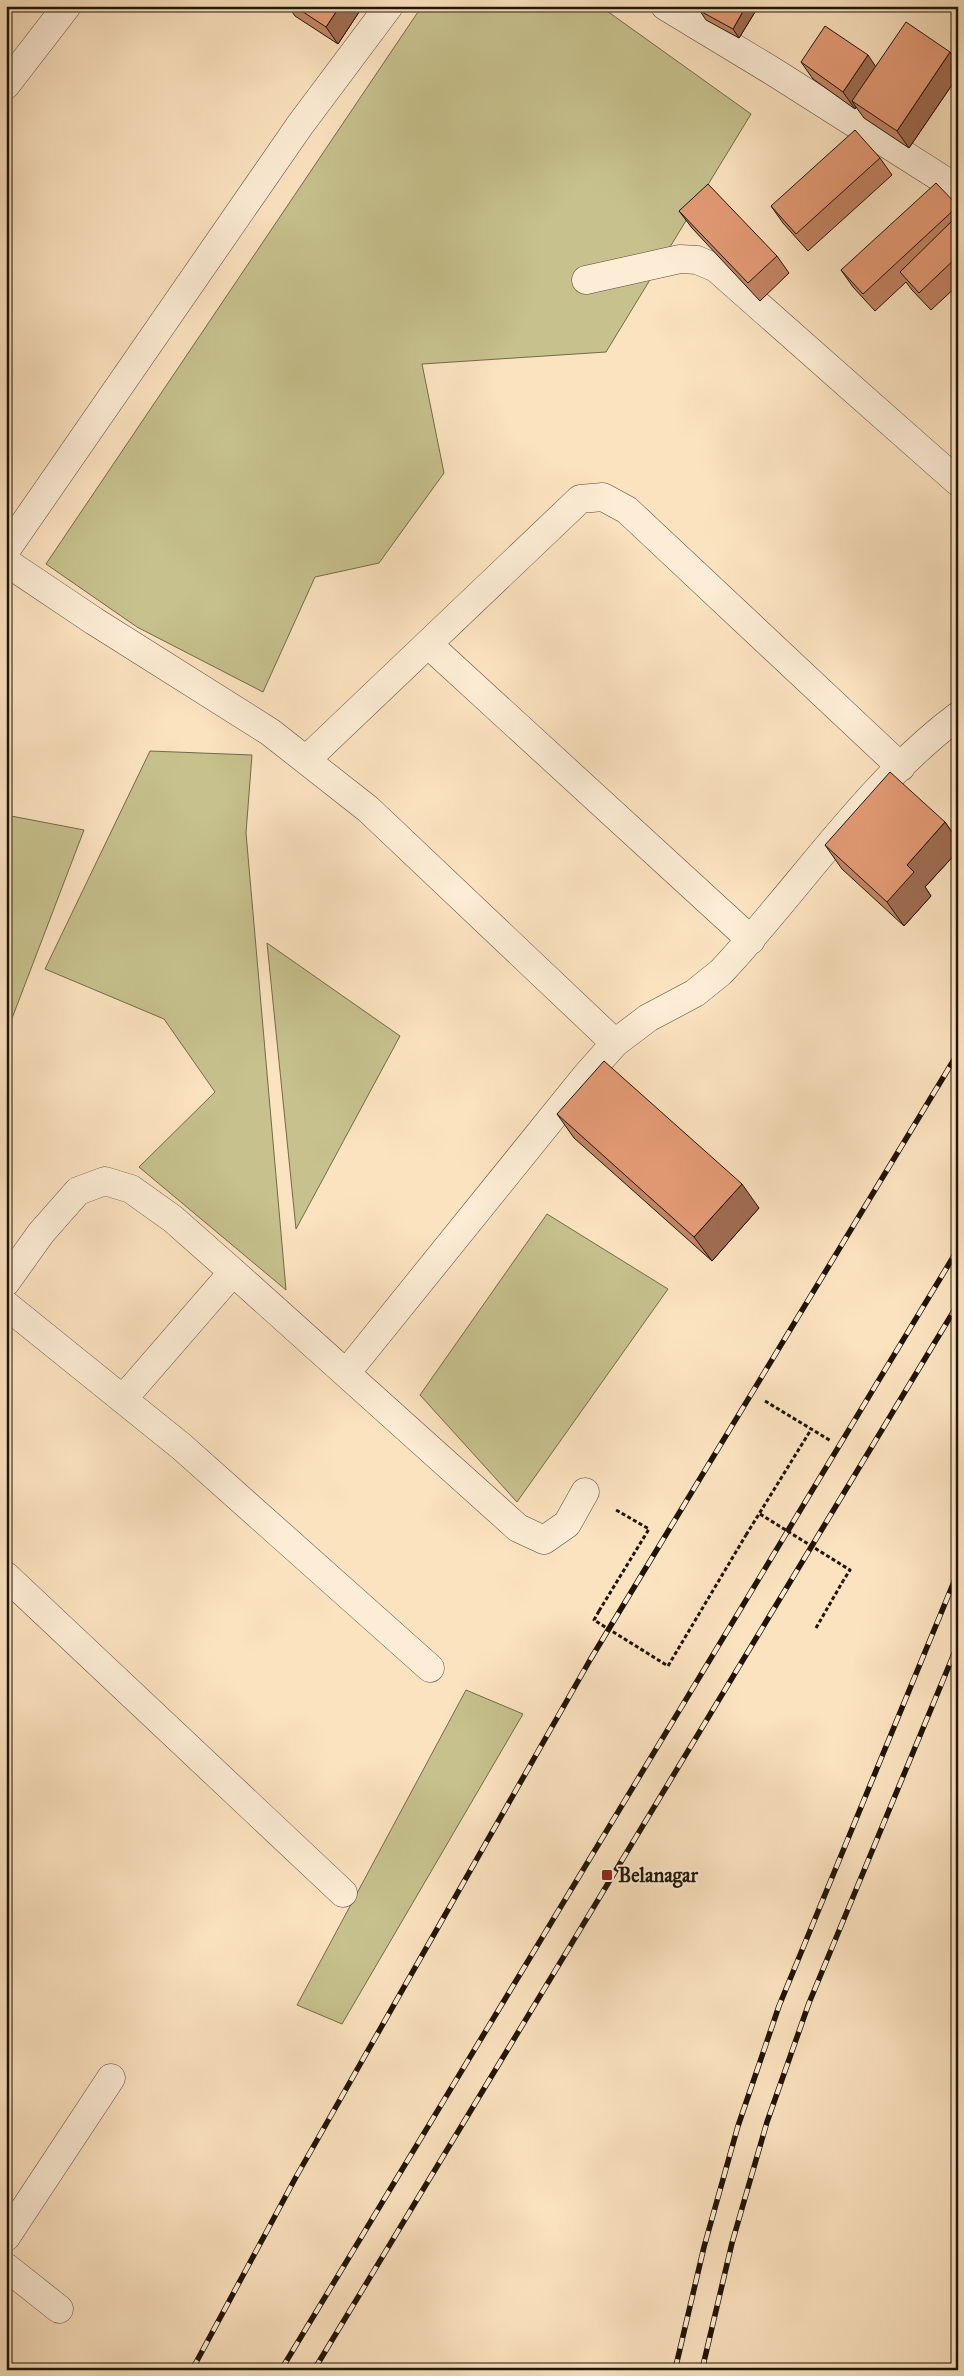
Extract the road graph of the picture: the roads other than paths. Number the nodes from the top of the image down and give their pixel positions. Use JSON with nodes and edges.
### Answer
{"nodes":[{"id":1,"x":67,"y":6,"type":"edge"},
{"id":2,"x":389,"y":6,"type":"edge"},
{"id":3,"x":665,"y":6,"type":"edge"},
{"id":4,"x":6,"y":85,"type":"edge"},
{"id":5,"x":958,"y":189,"type":"edge"},
{"id":6,"x":586,"y":280,"type":"dead end"},
{"id":7,"x":958,"y":482,"type":"edge"},
{"id":8,"x":6,"y":550,"type":"edge"},
{"id":9,"x":6,"y":562,"type":"edge"},
{"id":10,"x":428,"y":644,"type":"junction"},
{"id":11,"x":958,"y":716,"type":"edge"},
{"id":12,"x":306,"y":760,"type":"junction"},
{"id":13,"x":901,"y":767,"type":"junction"},
{"id":14,"x":751,"y":940,"type":"junction"},
{"id":15,"x":615,"y":1043,"type":"junction"},
{"id":16,"x":233,"y":1272,"type":"junction"},
{"id":17,"x":6,"y":1282,"type":"edge"},
{"id":18,"x":6,"y":1305,"type":"edge"},
{"id":19,"x":347,"y":1372,"type":"junction"},
{"id":20,"x":123,"y":1400,"type":"junction"},
{"id":21,"x":585,"y":1492,"type":"road end"},
{"id":22,"x":6,"y":1576,"type":"edge"},
{"id":23,"x":430,"y":1668,"type":"dead end"},
{"id":24,"x":343,"y":1893,"type":"dead end"},
{"id":25,"x":111,"y":2078,"type":"dead end"},
{"id":26,"x":6,"y":2237,"type":"edge"},
{"id":27,"x":6,"y":2267,"type":"edge"},
{"id":28,"x":59,"y":2309,"type":"dead end"}],
"edges":[{"from":1,"to":4,"type":"street"},
{"from":2,"to":8,"type":"street"},
{"from":3,"to":5,"type":"street"},
{"from":6,"to":7,"type":"street"},
{"from":9,"to":12,"type":"street"},
{"from":10,"to":12,"type":"street"},
{"from":10,"to":13,"type":"street"},
{"from":10,"to":14,"type":"street"},
{"from":11,"to":13,"type":"street"},
{"from":12,"to":15,"type":"street"},
{"from":13,"to":14,"type":"street"},
{"from":14,"to":15,"type":"street"},
{"from":15,"to":19,"type":"street"},
{"from":16,"to":17,"type":"street"},
{"from":16,"to":19,"type":"street"},
{"from":16,"to":20,"type":"street"},
{"from":18,"to":20,"type":"street"},
{"from":19,"to":21,"type":"street"},
{"from":20,"to":23,"type":"street"},
{"from":22,"to":24,"type":"street"},
{"from":25,"to":26,"type":"street"},
{"from":27,"to":28,"type":"street"}]}
